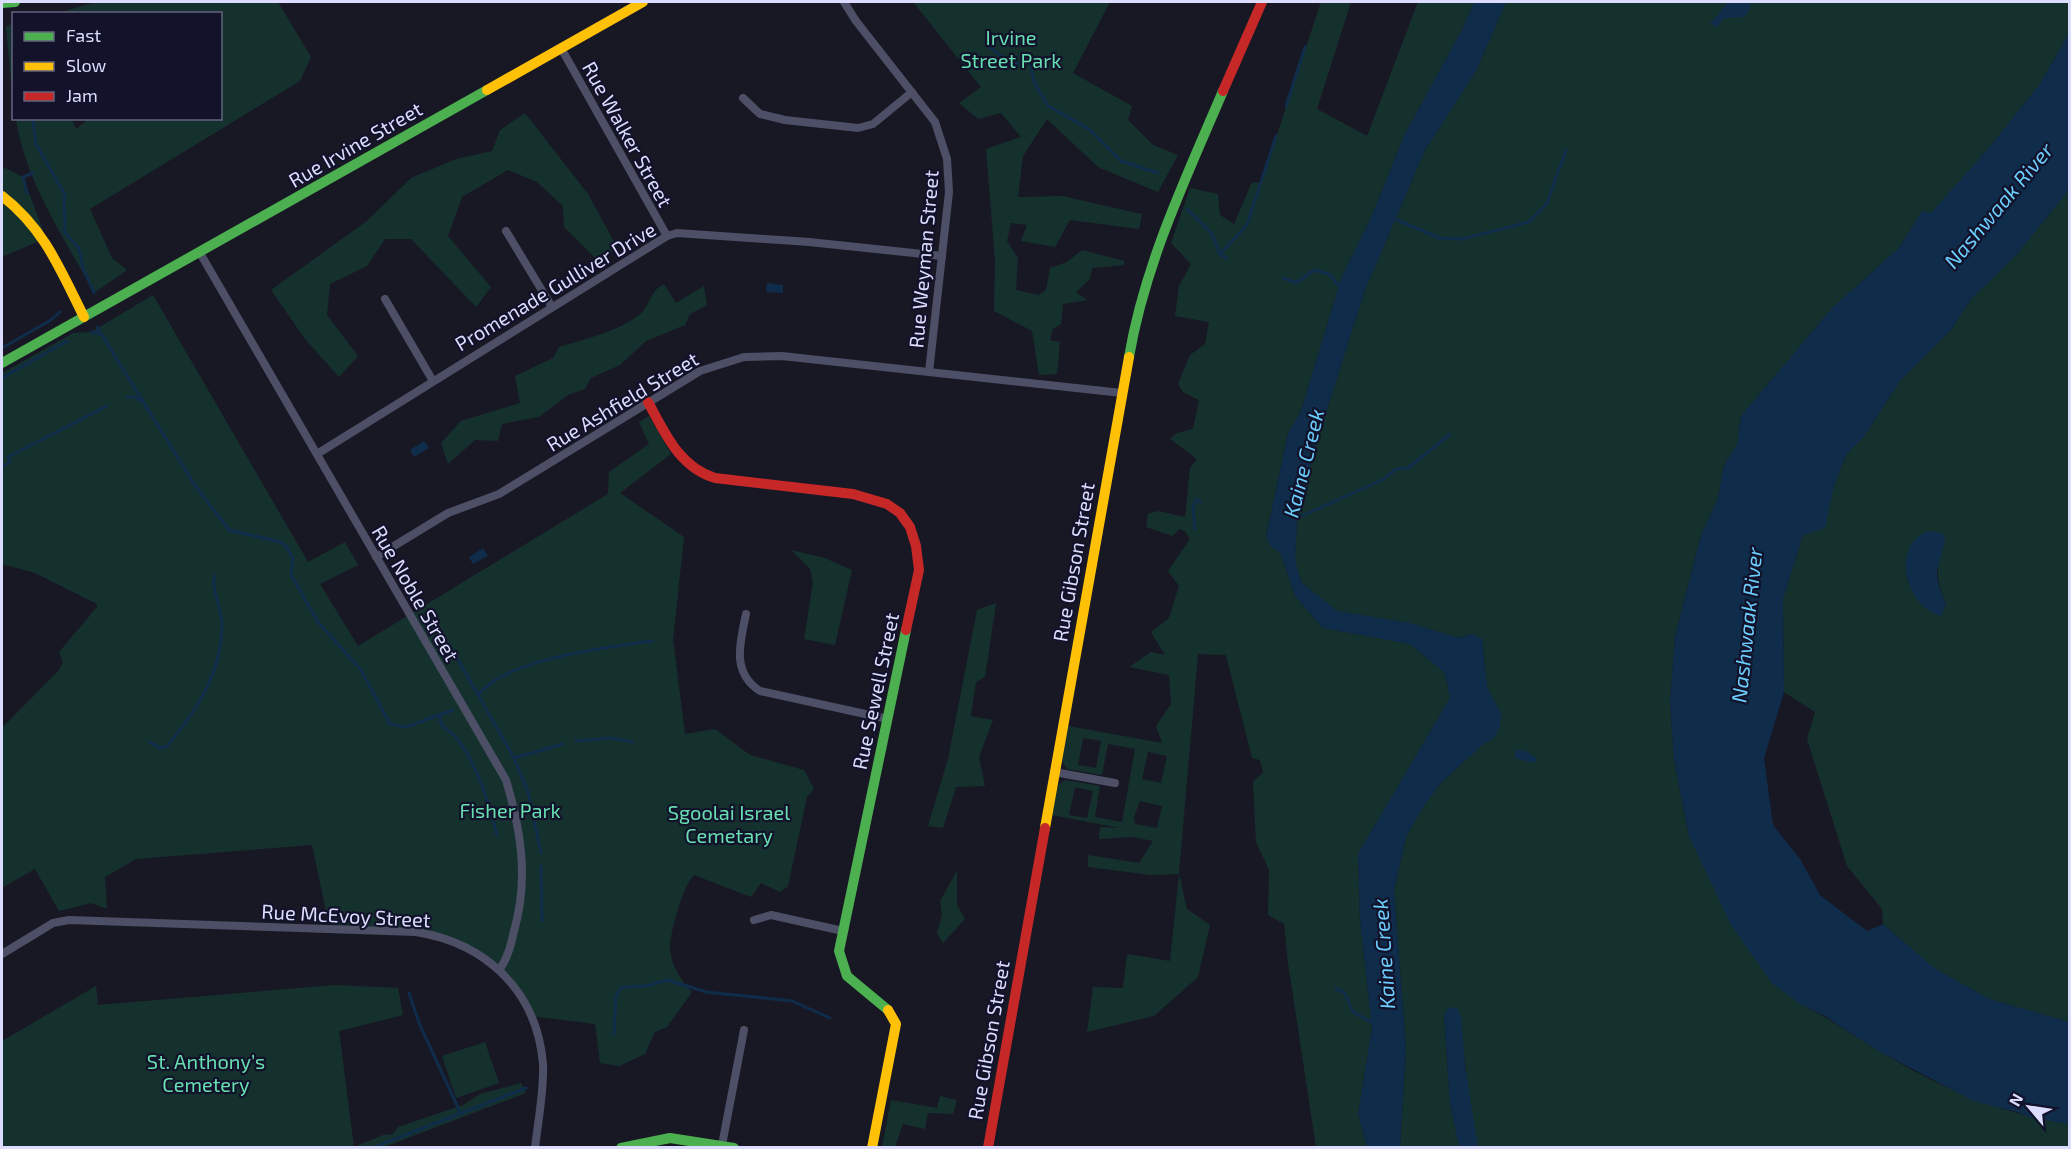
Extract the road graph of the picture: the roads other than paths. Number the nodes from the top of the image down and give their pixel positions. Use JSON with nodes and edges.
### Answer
{"nodes":[{"id":1,"x":15,"y":2,"type":"edge"},
{"id":2,"x":643,"y":2,"type":"edge"},
{"id":3,"x":844,"y":2,"type":"edge"},
{"id":4,"x":1262,"y":2,"type":"edge"},
{"id":5,"x":2,"y":3,"type":"edge"},
{"id":6,"x":561,"y":48,"type":"junction"},
{"id":7,"x":912,"y":92,"type":"junction"},
{"id":8,"x":743,"y":98,"type":"dead end"},
{"id":9,"x":2,"y":196,"type":"edge"},
{"id":10,"x":506,"y":231,"type":"dead end"},
{"id":11,"x":667,"y":236,"type":"junction"},
{"id":12,"x":200,"y":253,"type":"junction"},
{"id":13,"x":942,"y":256,"type":"junction"},
{"id":14,"x":385,"y":299,"type":"dead end"},
{"id":15,"x":552,"y":307,"type":"junction"},
{"id":16,"x":84,"y":317,"type":"junction"},
{"id":17,"x":2,"y":363,"type":"edge"},
{"id":18,"x":929,"y":372,"type":"junction"},
{"id":19,"x":433,"y":381,"type":"junction"},
{"id":20,"x":1122,"y":393,"type":"junction"},
{"id":21,"x":648,"y":402,"type":"junction"},
{"id":22,"x":317,"y":454,"type":"junction"},
{"id":23,"x":376,"y":556,"type":"junction"},
{"id":24,"x":746,"y":614,"type":"dead end"},
{"id":25,"x":888,"y":719,"type":"junction"},
{"id":26,"x":1054,"y":772,"type":"junction"},
{"id":27,"x":1115,"y":783,"type":"dead end"},
{"id":28,"x":754,"y":920,"type":"dead end"},
{"id":29,"x":843,"y":931,"type":"junction"},
{"id":30,"x":2,"y":954,"type":"edge"},
{"id":31,"x":500,"y":969,"type":"junction"},
{"id":32,"x":744,"y":1030,"type":"dead end"},
{"id":33,"x":722,"y":1145,"type":"junction"},
{"id":34,"x":535,"y":1148,"type":"edge"},
{"id":35,"x":621,"y":1148,"type":"edge"},
{"id":36,"x":734,"y":1148,"type":"edge"},
{"id":37,"x":872,"y":1148,"type":"edge"},
{"id":38,"x":988,"y":1148,"type":"edge"}],
"edges":[{"from":1,"to":5,"type":"street"},
{"from":2,"to":6,"type":"street","name":"Rue Irvine Street"},
{"from":3,"to":7,"type":"street","name":"Rue Weyman Street"},
{"from":4,"to":20,"type":"street","name":"Rue Gibson Street"},
{"from":6,"to":11,"type":"street","name":"Rue Walker Street"},
{"from":6,"to":12,"type":"street","name":"Rue Irvine Street"},
{"from":7,"to":8,"type":"street"},
{"from":7,"to":13,"type":"street","name":"Rue Weyman Street"},
{"from":9,"to":16,"type":"street"},
{"from":10,"to":15,"type":"street"},
{"from":11,"to":13,"type":"street","name":"Promenade Gulliver Drive"},
{"from":11,"to":15,"type":"street","name":"Promenade Gulliver Drive"},
{"from":12,"to":16,"type":"street","name":"Rue Irvine Street"},
{"from":12,"to":22,"type":"street","name":"Rue Noble Street"},
{"from":13,"to":18,"type":"street","name":"Rue Weyman Street"},
{"from":14,"to":19,"type":"street"},
{"from":15,"to":19,"type":"street","name":"Promenade Gulliver Drive"},
{"from":16,"to":17,"type":"street","name":"Rue Irvine Street"},
{"from":18,"to":20,"type":"street","name":"Rue Ashfield Street"},
{"from":18,"to":21,"type":"street","name":"Rue Ashfield Street"},
{"from":19,"to":22,"type":"street","name":"Promenade Gulliver Drive"},
{"from":20,"to":26,"type":"street","name":"Rue Gibson Street"},
{"from":21,"to":23,"type":"street","name":"Rue Ashfield Street"},
{"from":21,"to":25,"type":"street","name":"Rue Sewell Street"},
{"from":22,"to":23,"type":"street","name":"Rue Noble Street"},
{"from":23,"to":31,"type":"street","name":"Rue Noble Street"},
{"from":24,"to":25,"type":"street"},
{"from":25,"to":29,"type":"street","name":"Rue Sewell Street"},
{"from":26,"to":27,"type":"street"},
{"from":26,"to":38,"type":"street","name":"Rue Gibson Street"},
{"from":28,"to":29,"type":"street"},
{"from":29,"to":37,"type":"street","name":"Rue Sewell Street"},
{"from":30,"to":31,"type":"street","name":"Rue McEvoy Street"},
{"from":31,"to":34,"type":"street","name":"Rue McEvoy Street"},
{"from":32,"to":33,"type":"street"},
{"from":33,"to":35,"type":"street"},
{"from":33,"to":36,"type":"street"}]}
